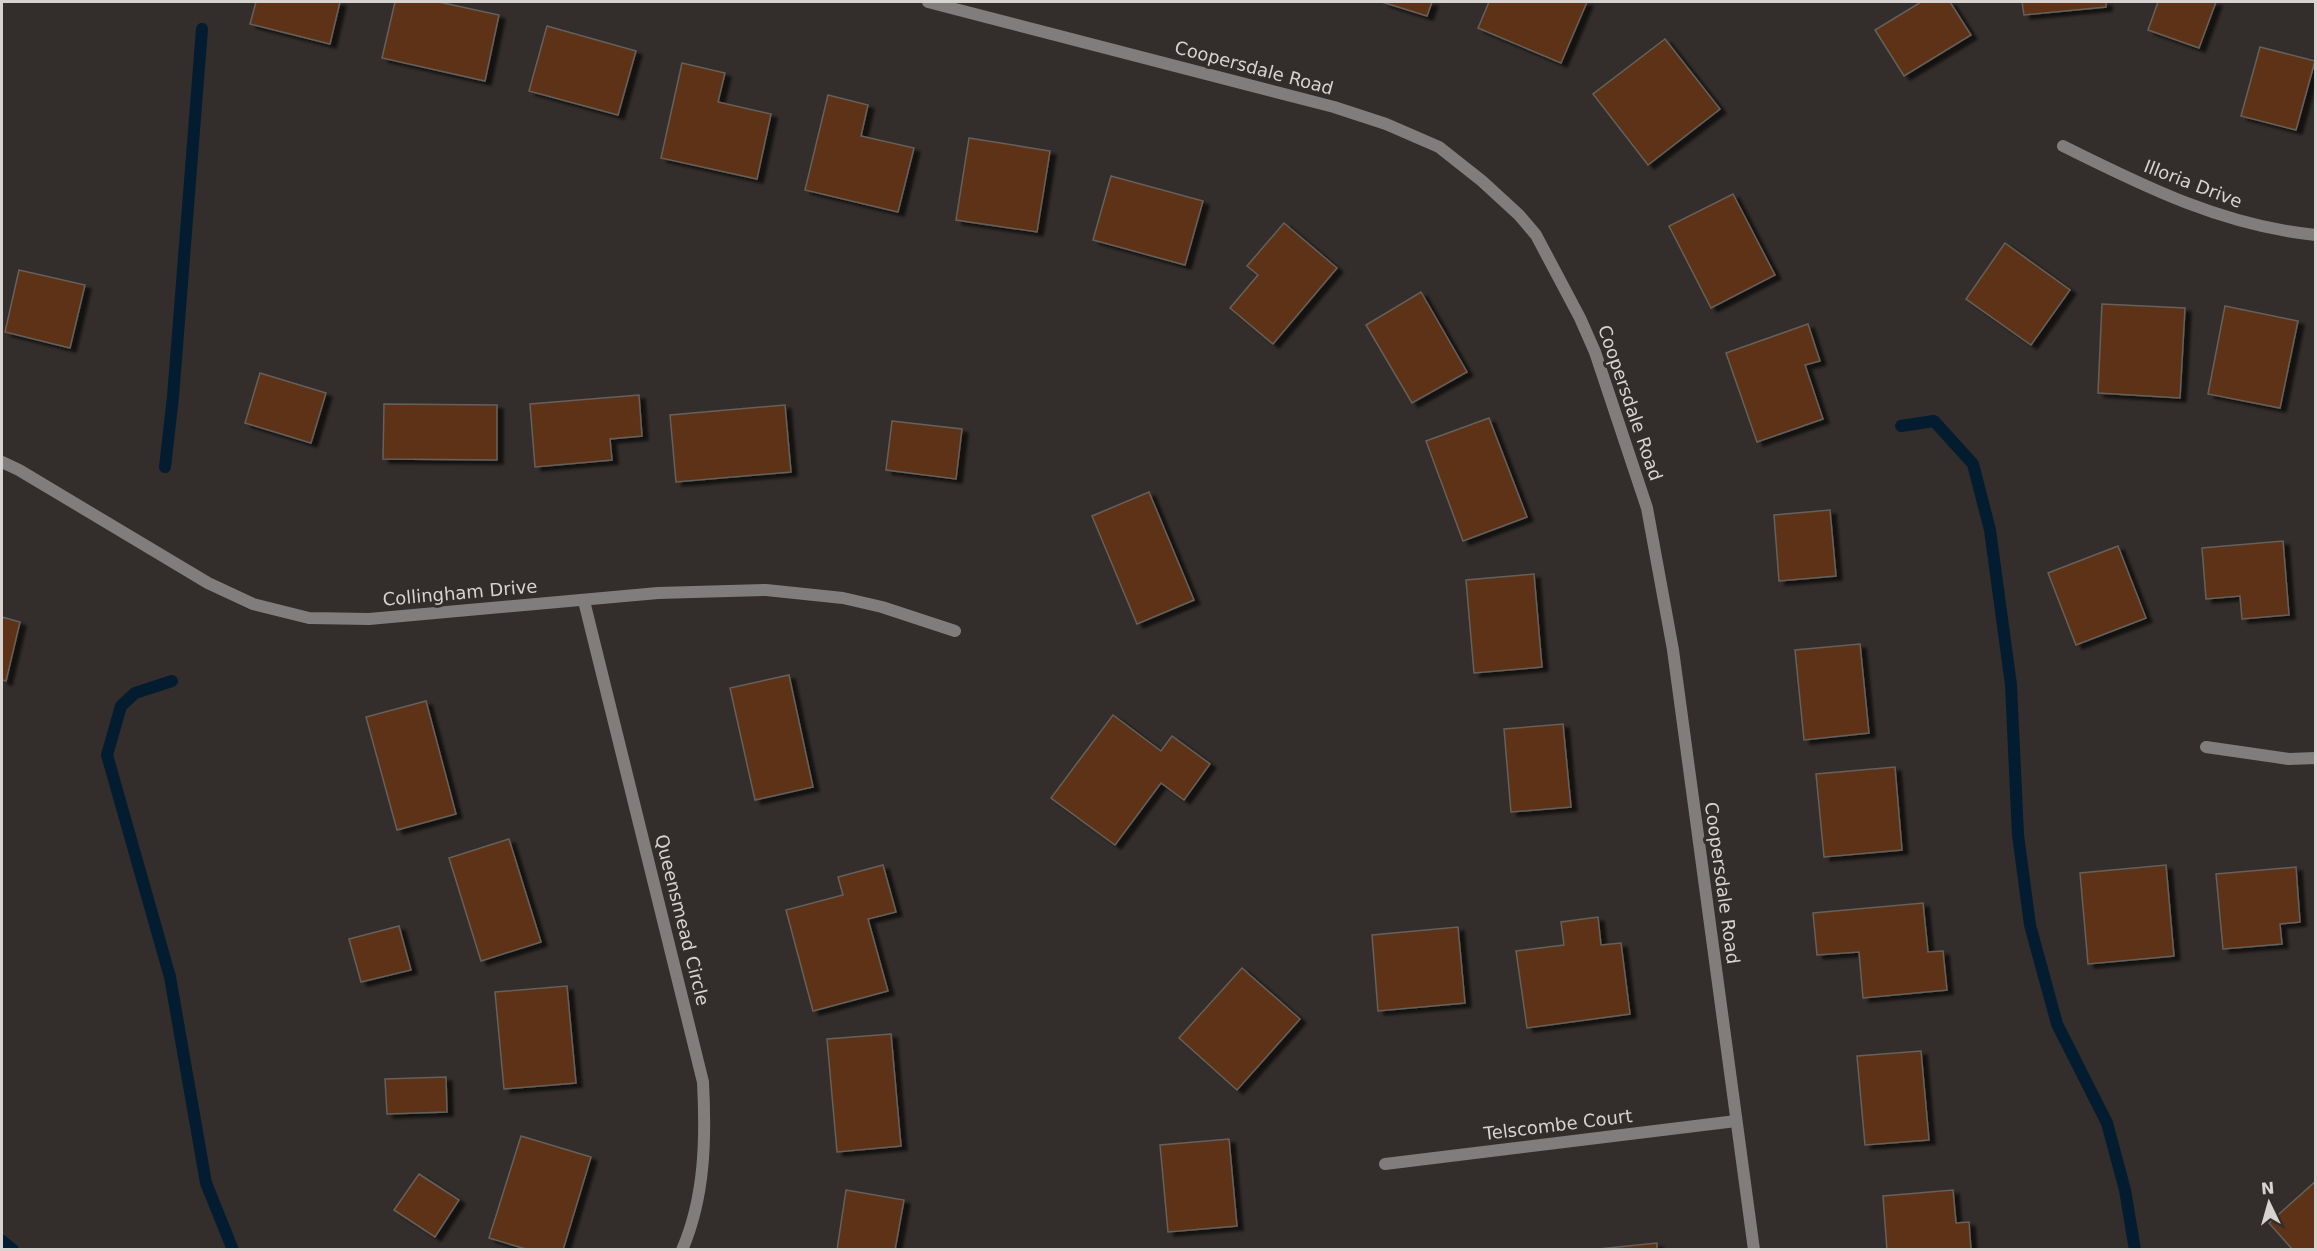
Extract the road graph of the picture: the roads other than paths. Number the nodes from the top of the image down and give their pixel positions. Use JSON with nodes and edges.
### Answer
{"nodes":[{"id":1,"x":928,"y":2,"type":"edge"},
{"id":2,"x":2063,"y":147,"type":"dead end"},
{"id":3,"x":2316,"y":235,"type":"edge"},
{"id":4,"x":2,"y":462,"type":"edge"},
{"id":5,"x":584,"y":600,"type":"junction"},
{"id":6,"x":955,"y":631,"type":"dead end"},
{"id":7,"x":2206,"y":747,"type":"dead end"},
{"id":8,"x":2316,"y":759,"type":"edge"},
{"id":9,"x":1736,"y":1121,"type":"junction"},
{"id":10,"x":1385,"y":1164,"type":"dead end"},
{"id":11,"x":682,"y":1250,"type":"edge"},
{"id":12,"x":1754,"y":1250,"type":"edge"}],
"edges":[{"from":1,"to":9,"type":"street","name":"Coopersdale Road"},
{"from":2,"to":3,"type":"street","name":"Illoria Drive"},
{"from":4,"to":5,"type":"street","name":"Collingham Drive"},
{"from":5,"to":6,"type":"street","name":"Collingham Drive"},
{"from":5,"to":11,"type":"street","name":"Queensmead Circle"},
{"from":7,"to":8,"type":"street"},
{"from":9,"to":10,"type":"street","name":"Telscombe Court"},
{"from":9,"to":12,"type":"street","name":"Coopersdale Road"}]}
